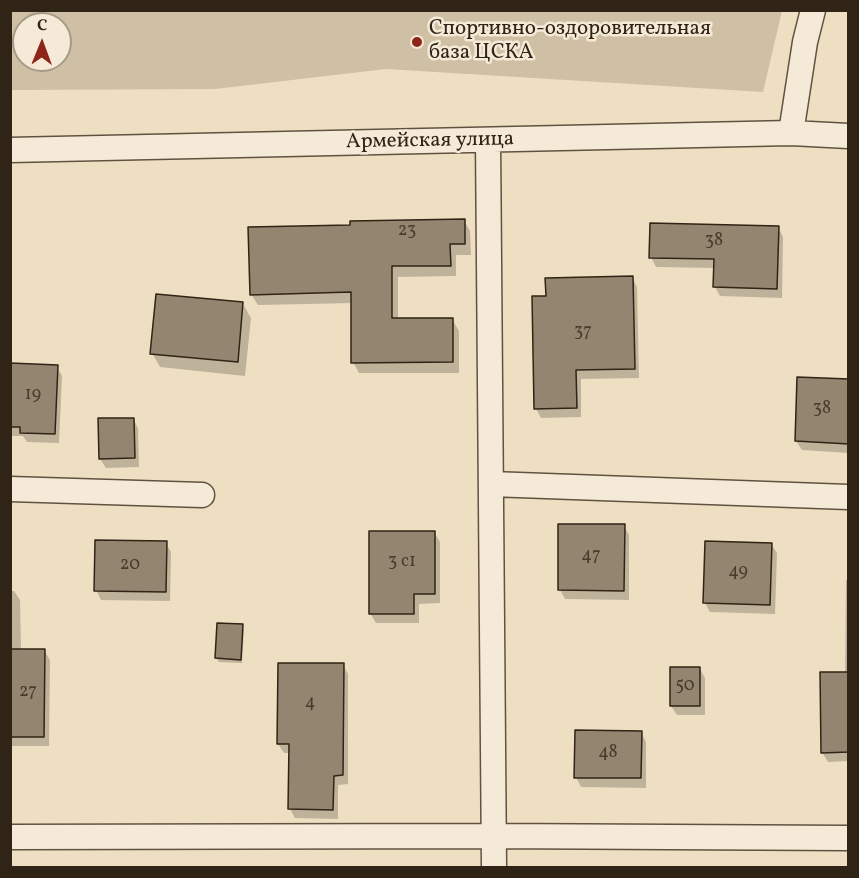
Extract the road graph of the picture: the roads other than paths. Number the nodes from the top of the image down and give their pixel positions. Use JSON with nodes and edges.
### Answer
{"nodes":[{"id":1,"x":813,"y":10,"type":"edge"},
{"id":2,"x":791,"y":133,"type":"junction"},
{"id":3,"x":849,"y":136,"type":"edge"},
{"id":4,"x":488,"y":140,"type":"junction"},
{"id":5,"x":10,"y":150,"type":"edge"},
{"id":6,"x":491,"y":484,"type":"junction"},
{"id":7,"x":10,"y":489,"type":"edge"},
{"id":8,"x":202,"y":495,"type":"dead end"},
{"id":9,"x":849,"y":497,"type":"edge"},
{"id":10,"x":494,"y":836,"type":"junction"},
{"id":11,"x":10,"y":837,"type":"edge"},
{"id":12,"x":849,"y":838,"type":"edge"},
{"id":13,"x":494,"y":867,"type":"edge"}],
"edges":[{"from":1,"to":2,"type":"street"},
{"from":2,"to":3,"type":"street","name":"Армейская улица"},
{"from":2,"to":4,"type":"street","name":"Армейская улица"},
{"from":4,"to":5,"type":"street","name":"Армейская улица"},
{"from":4,"to":6,"type":"street"},
{"from":6,"to":9,"type":"street"},
{"from":6,"to":10,"type":"street"},
{"from":7,"to":8,"type":"street"},
{"from":10,"to":11,"type":"street"},
{"from":10,"to":12,"type":"street"},
{"from":10,"to":13,"type":"street"}]}
